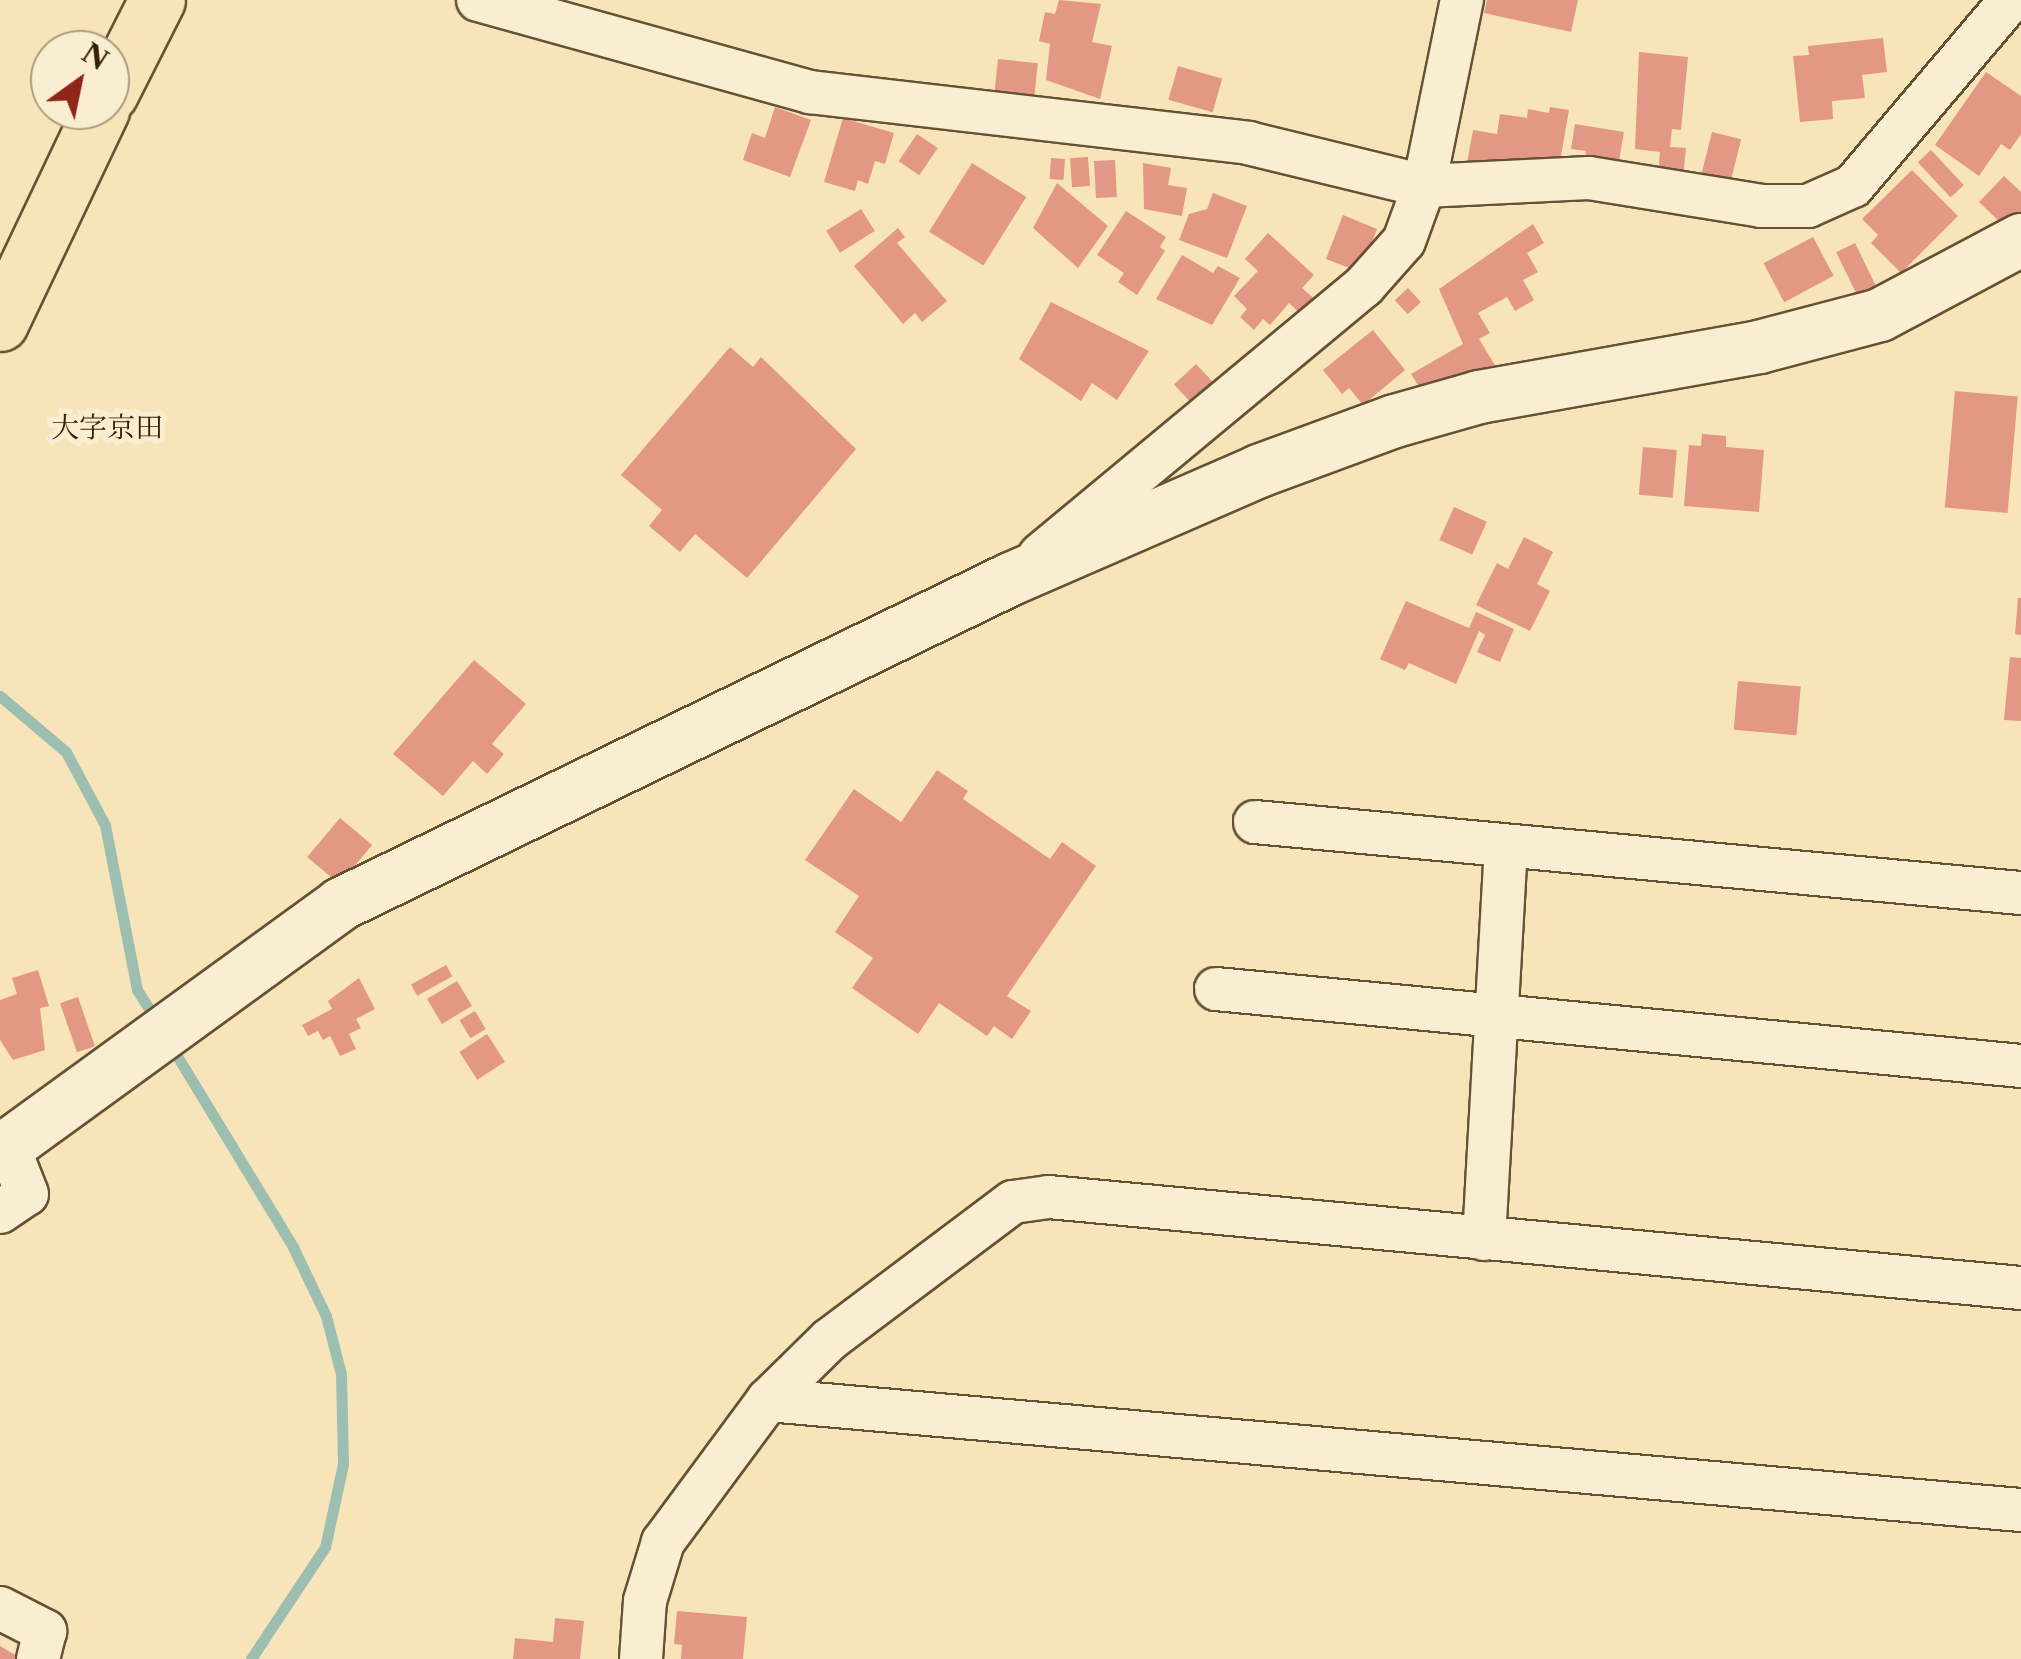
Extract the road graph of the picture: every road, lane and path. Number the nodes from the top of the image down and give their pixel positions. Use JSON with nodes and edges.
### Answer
{"nodes":[{"id":1,"x":157,"y":0,"type":"edge"},
{"id":2,"x":478,"y":0,"type":"edge"},
{"id":3,"x":1462,"y":0,"type":"edge"},
{"id":4,"x":2011,"y":0,"type":"edge"},
{"id":5,"x":130,"y":53,"type":"edge"},
{"id":6,"x":92,"y":130,"type":"edge"},
{"id":7,"x":1424,"y":186,"type":"junction"},
{"id":8,"x":2021,"y":240,"type":"edge"},
{"id":9,"x":0,"y":323,"type":"edge"},
{"id":10,"x":1011,"y":579,"type":"junction"},
{"id":11,"x":1255,"y":822,"type":"dead end"},
{"id":12,"x":1506,"y":849,"type":"junction"},
{"id":13,"x":2021,"y":893,"type":"edge"},
{"id":14,"x":1216,"y":989,"type":"dead end"},
{"id":15,"x":1496,"y":1016,"type":"junction"},
{"id":16,"x":2021,"y":1066,"type":"edge"},
{"id":17,"x":4,"y":1150,"type":"edge"},
{"id":18,"x":0,"y":1212,"type":"edge"},
{"id":19,"x":1484,"y":1239,"type":"junction"},
{"id":20,"x":2021,"y":1288,"type":"edge"},
{"id":21,"x":768,"y":1400,"type":"junction"},
{"id":22,"x":2021,"y":1510,"type":"edge"},
{"id":23,"x":0,"y":1608,"type":"edge"},
{"id":24,"x":38,"y":1659,"type":"edge"},
{"id":25,"x":641,"y":1659,"type":"edge"}],
"edges":[{"from":1,"to":5,"type":"main road"},
{"from":2,"to":7,"type":"street"},
{"from":3,"to":7,"type":"street"},
{"from":4,"to":7,"type":"street"},
{"from":6,"to":9,"type":"main road"},
{"from":7,"to":10,"type":"street"},
{"from":8,"to":10,"type":"street"},
{"from":10,"to":17,"type":"street"},
{"from":11,"to":12,"type":"street"},
{"from":12,"to":13,"type":"street"},
{"from":12,"to":15,"type":"street"},
{"from":14,"to":15,"type":"street"},
{"from":15,"to":16,"type":"street"},
{"from":15,"to":19,"type":"street"},
{"from":17,"to":18,"type":"street"},
{"from":19,"to":20,"type":"street"},
{"from":19,"to":21,"type":"street"},
{"from":21,"to":22,"type":"street"},
{"from":21,"to":25,"type":"street"},
{"from":23,"to":24,"type":"street"}]}
